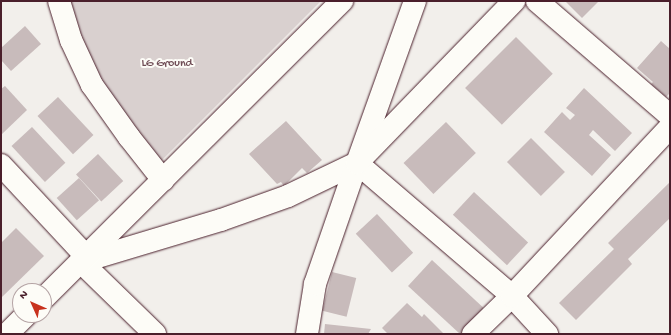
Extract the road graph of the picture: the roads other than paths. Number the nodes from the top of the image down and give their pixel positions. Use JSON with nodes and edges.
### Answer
{"nodes":[{"id":1,"x":59,"y":1,"type":"edge"},
{"id":2,"x":342,"y":1,"type":"edge"},
{"id":3,"x":415,"y":1,"type":"edge"},
{"id":4,"x":514,"y":1,"type":"edge"},
{"id":5,"x":537,"y":1,"type":"edge"},
{"id":6,"x":670,"y":116,"type":"edge"},
{"id":7,"x":670,"y":127,"type":"edge"},
{"id":8,"x":357,"y":163,"type":"junction"},
{"id":9,"x":1,"y":165,"type":"edge"},
{"id":10,"x":163,"y":180,"type":"junction"},
{"id":11,"x":83,"y":259,"type":"junction"},
{"id":12,"x":52,"y":290,"type":"edge"},
{"id":13,"x":512,"y":296,"type":"junction"},
{"id":14,"x":18,"y":323,"type":"edge"},
{"id":15,"x":7,"y":334,"type":"edge"},
{"id":16,"x":155,"y":334,"type":"edge"},
{"id":17,"x":307,"y":334,"type":"edge"},
{"id":18,"x":473,"y":334,"type":"edge"},
{"id":19,"x":547,"y":334,"type":"edge"}],
"edges":[{"from":1,"to":10,"type":"street"},
{"from":2,"to":10,"type":"street"},
{"from":3,"to":8,"type":"street"},
{"from":4,"to":8,"type":"street"},
{"from":5,"to":6,"type":"street"},
{"from":7,"to":13,"type":"street"},
{"from":8,"to":11,"type":"street"},
{"from":8,"to":13,"type":"street"},
{"from":8,"to":17,"type":"street"},
{"from":9,"to":11,"type":"street"},
{"from":10,"to":11,"type":"street"},
{"from":11,"to":12,"type":"street"},
{"from":11,"to":16,"type":"street"},
{"from":13,"to":18,"type":"street"},
{"from":13,"to":19,"type":"street"},
{"from":14,"to":15,"type":"street"}]}
